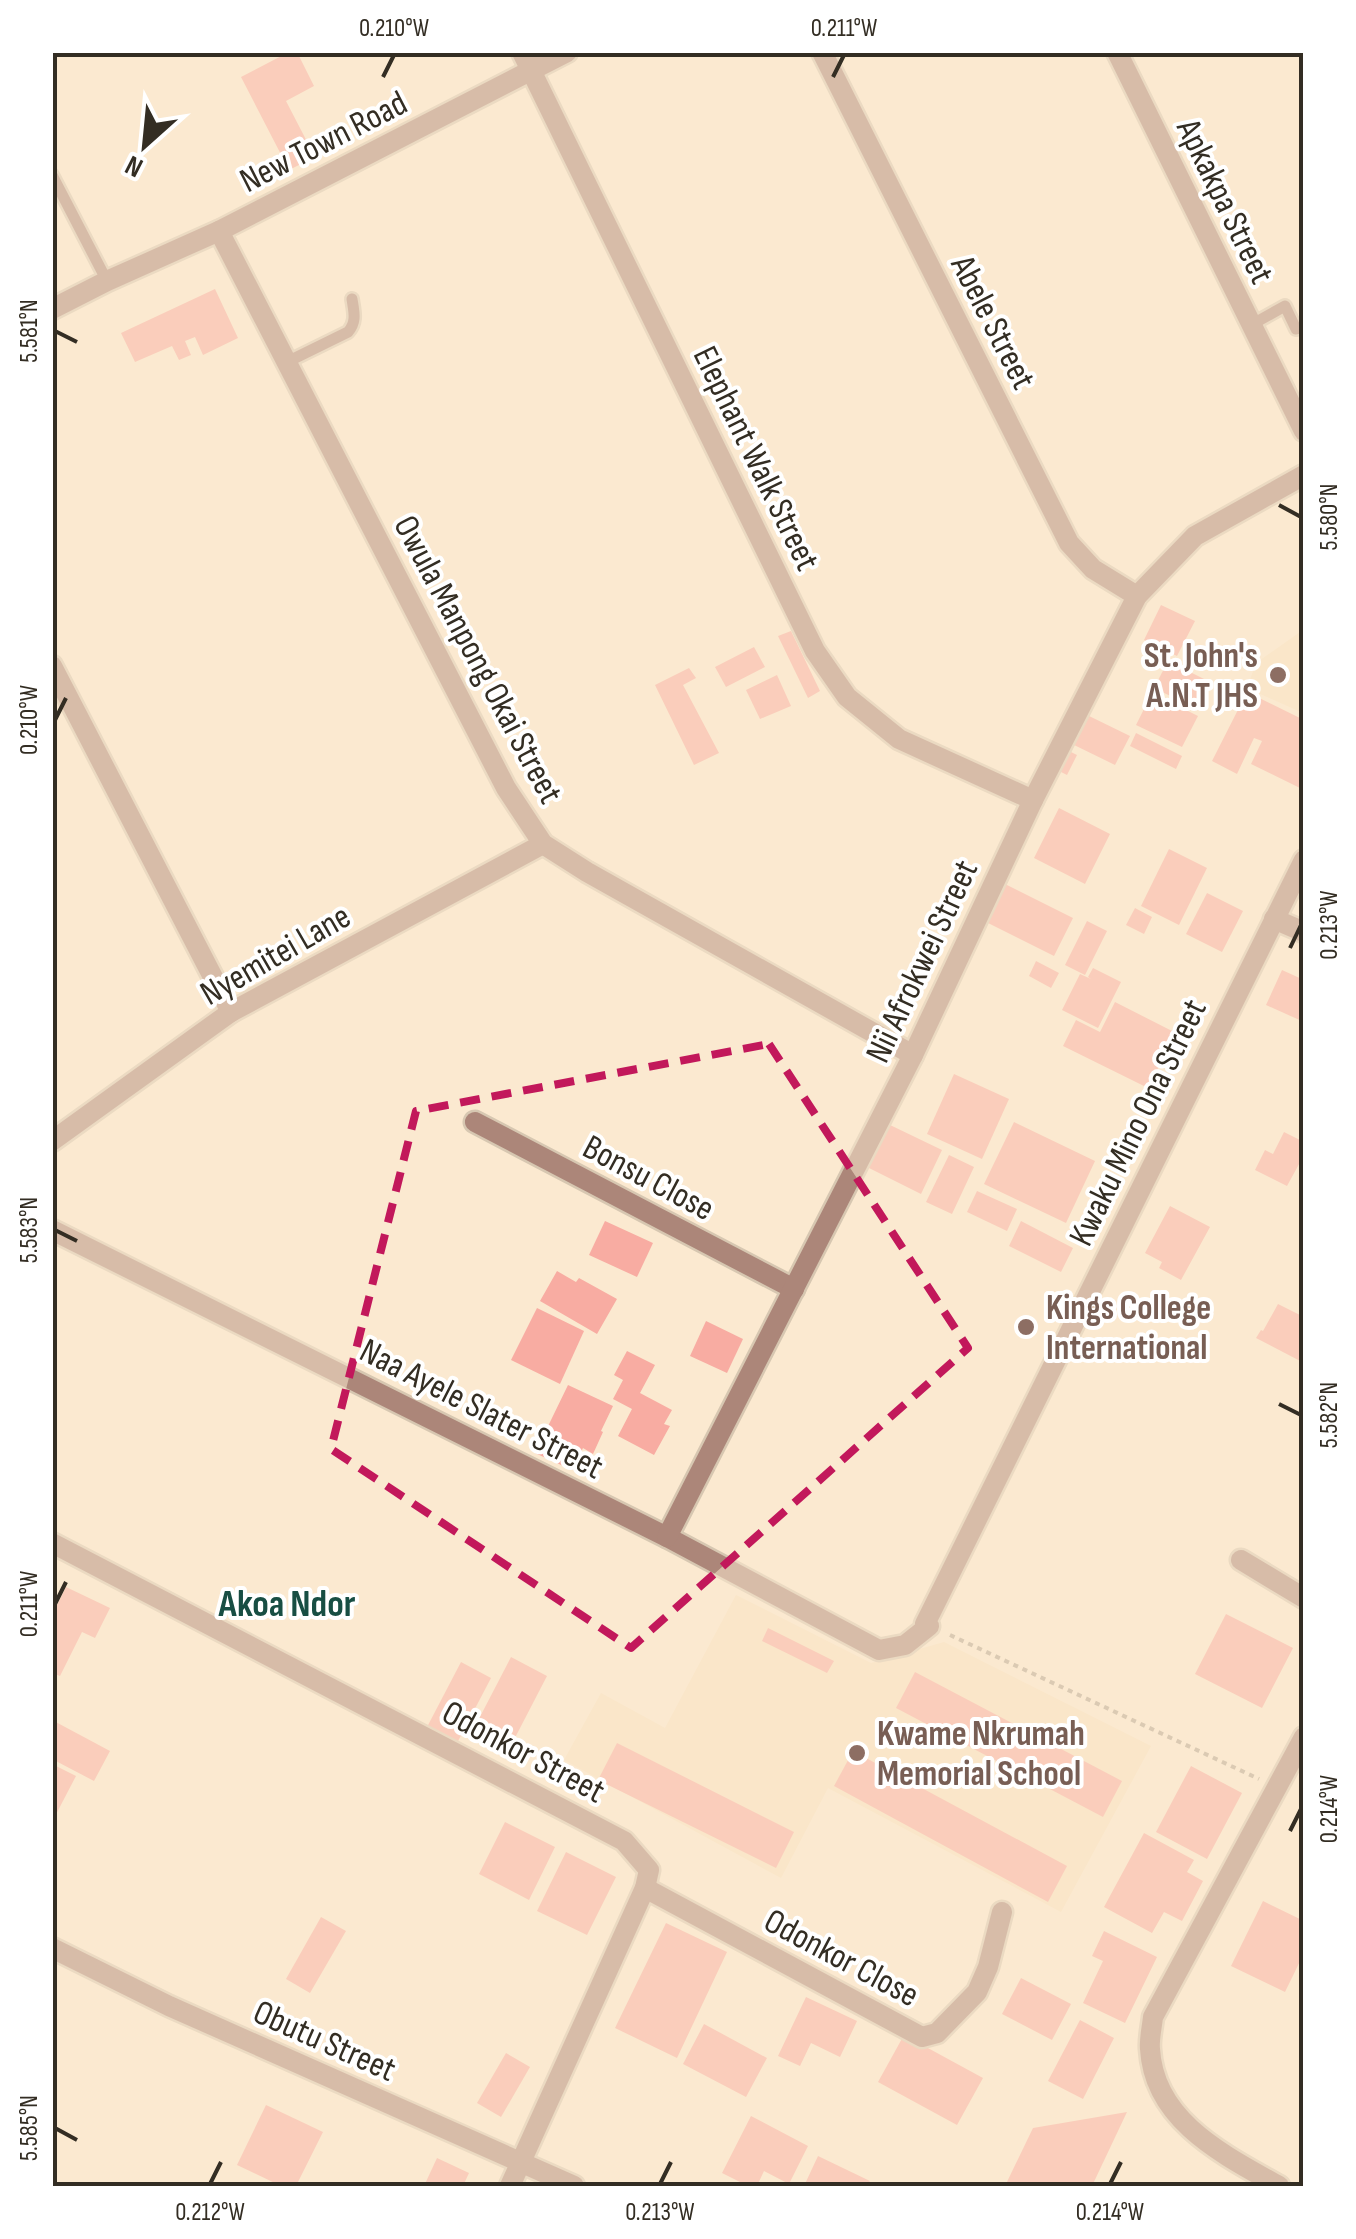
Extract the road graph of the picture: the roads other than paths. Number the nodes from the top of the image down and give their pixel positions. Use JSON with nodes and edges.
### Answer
{"nodes":[{"id":1,"x":567,"y":52,"type":"edge"},
{"id":2,"x":822,"y":52,"type":"edge"},
{"id":3,"x":1117,"y":52,"type":"edge"},
{"id":4,"x":526,"y":61,"type":"edge"},
{"id":5,"x":52,"y":175,"type":"edge"},
{"id":6,"x":220,"y":232,"type":"junction"},
{"id":7,"x":107,"y":281,"type":"junction"},
{"id":8,"x":352,"y":299,"type":"dead end"},
{"id":9,"x":52,"y":309,"type":"edge"},
{"id":10,"x":1251,"y":325,"type":"junction"},
{"id":11,"x":1304,"y":327,"type":"edge"},
{"id":12,"x":287,"y":362,"type":"junction"},
{"id":13,"x":1304,"y":431,"type":"edge"},
{"id":14,"x":1304,"y":475,"type":"edge"},
{"id":15,"x":1137,"y":596,"type":"junction"},
{"id":16,"x":52,"y":666,"type":"edge"},
{"id":17,"x":1033,"y":800,"type":"junction"},
{"id":18,"x":543,"y":844,"type":"junction"},
{"id":19,"x":1304,"y":860,"type":"edge"},
{"id":20,"x":1274,"y":919,"type":"junction"},
{"id":21,"x":1304,"y":932,"type":"edge"},
{"id":22,"x":231,"y":1012,"type":"junction"},
{"id":23,"x":913,"y":1056,"type":"junction"},
{"id":24,"x":475,"y":1122,"type":"dead end"},
{"id":25,"x":52,"y":1141,"type":"edge"},
{"id":26,"x":52,"y":1230,"type":"edge"},
{"id":27,"x":794,"y":1289,"type":"junction"},
{"id":28,"x":666,"y":1537,"type":"junction"},
{"id":29,"x":52,"y":1543,"type":"edge"},
{"id":30,"x":1241,"y":1560,"type":"dead end"},
{"id":31,"x":1304,"y":1598,"type":"edge"},
{"id":32,"x":879,"y":1650,"type":"joint"},
{"id":33,"x":1304,"y":1737,"type":"edge"},
{"id":34,"x":645,"y":1888,"type":"junction"},
{"id":35,"x":1002,"y":1912,"type":"dead end"},
{"id":36,"x":52,"y":1948,"type":"edge"},
{"id":37,"x":522,"y":2164,"type":"junction"},
{"id":38,"x":510,"y":2186,"type":"edge"},
{"id":39,"x":574,"y":2186,"type":"edge"},
{"id":40,"x":1280,"y":2186,"type":"edge"}],
"edges":[{"from":1,"to":4,"type":"street","name":"New Town Road"},
{"from":2,"to":15,"type":"street","name":"Abele Street"},
{"from":3,"to":10,"type":"street","name":"Apkakpa Street"},
{"from":4,"to":6,"type":"street","name":"New Town Road"},
{"from":4,"to":17,"type":"street","name":"Elephant Walk Street"},
{"from":5,"to":7,"type":"lane"},
{"from":6,"to":7,"type":"street","name":"New Town Road"},
{"from":6,"to":12,"type":"street","name":"Owula Manpong Okai Street"},
{"from":7,"to":9,"type":"street","name":"New Town Road"},
{"from":8,"to":12,"type":"lane"},
{"from":10,"to":11,"type":"lane"},
{"from":10,"to":13,"type":"street","name":"Apkakpa Street"},
{"from":12,"to":18,"type":"street","name":"Owula Manpong Okai Street"},
{"from":14,"to":15,"type":"street","name":"Nii Afrokwei Street"},
{"from":15,"to":17,"type":"street","name":"Nii Afrokwei Street"},
{"from":16,"to":22,"type":"street"},
{"from":17,"to":23,"type":"street","name":"Nii Afrokwei Street"},
{"from":18,"to":22,"type":"street","name":"Nyemitei Lane"},
{"from":18,"to":23,"type":"street","name":"Owula Manpong Okai Street"},
{"from":19,"to":20,"type":"street","name":"Kwaku Mino Ona Street"},
{"from":20,"to":21,"type":"street"},
{"from":20,"to":32,"type":"street","name":"Kwaku Mino Ona Street"},
{"from":22,"to":25,"type":"street","name":"Nyemitei Lane"},
{"from":23,"to":27,"type":"street","name":"Nii Afrokwei Street"},
{"from":24,"to":27,"type":"street","name":"Bonsu Close"},
{"from":26,"to":28,"type":"street","name":"Naa Ayele Slater Street"},
{"from":27,"to":28,"type":"street","name":"Nii Afrokwei Street"},
{"from":28,"to":32,"type":"street","name":"Naa Ayele Slater Street"},
{"from":29,"to":34,"type":"street","name":"Odonkor Street"},
{"from":30,"to":31,"type":"street"},
{"from":33,"to":40,"type":"street"},
{"from":34,"to":35,"type":"street","name":"Odonkor Close"},
{"from":34,"to":37,"type":"street"},
{"from":36,"to":37,"type":"street","name":"Obutu Street"},
{"from":37,"to":38,"type":"street"},
{"from":37,"to":39,"type":"street","name":"Obutu Street"}]}
